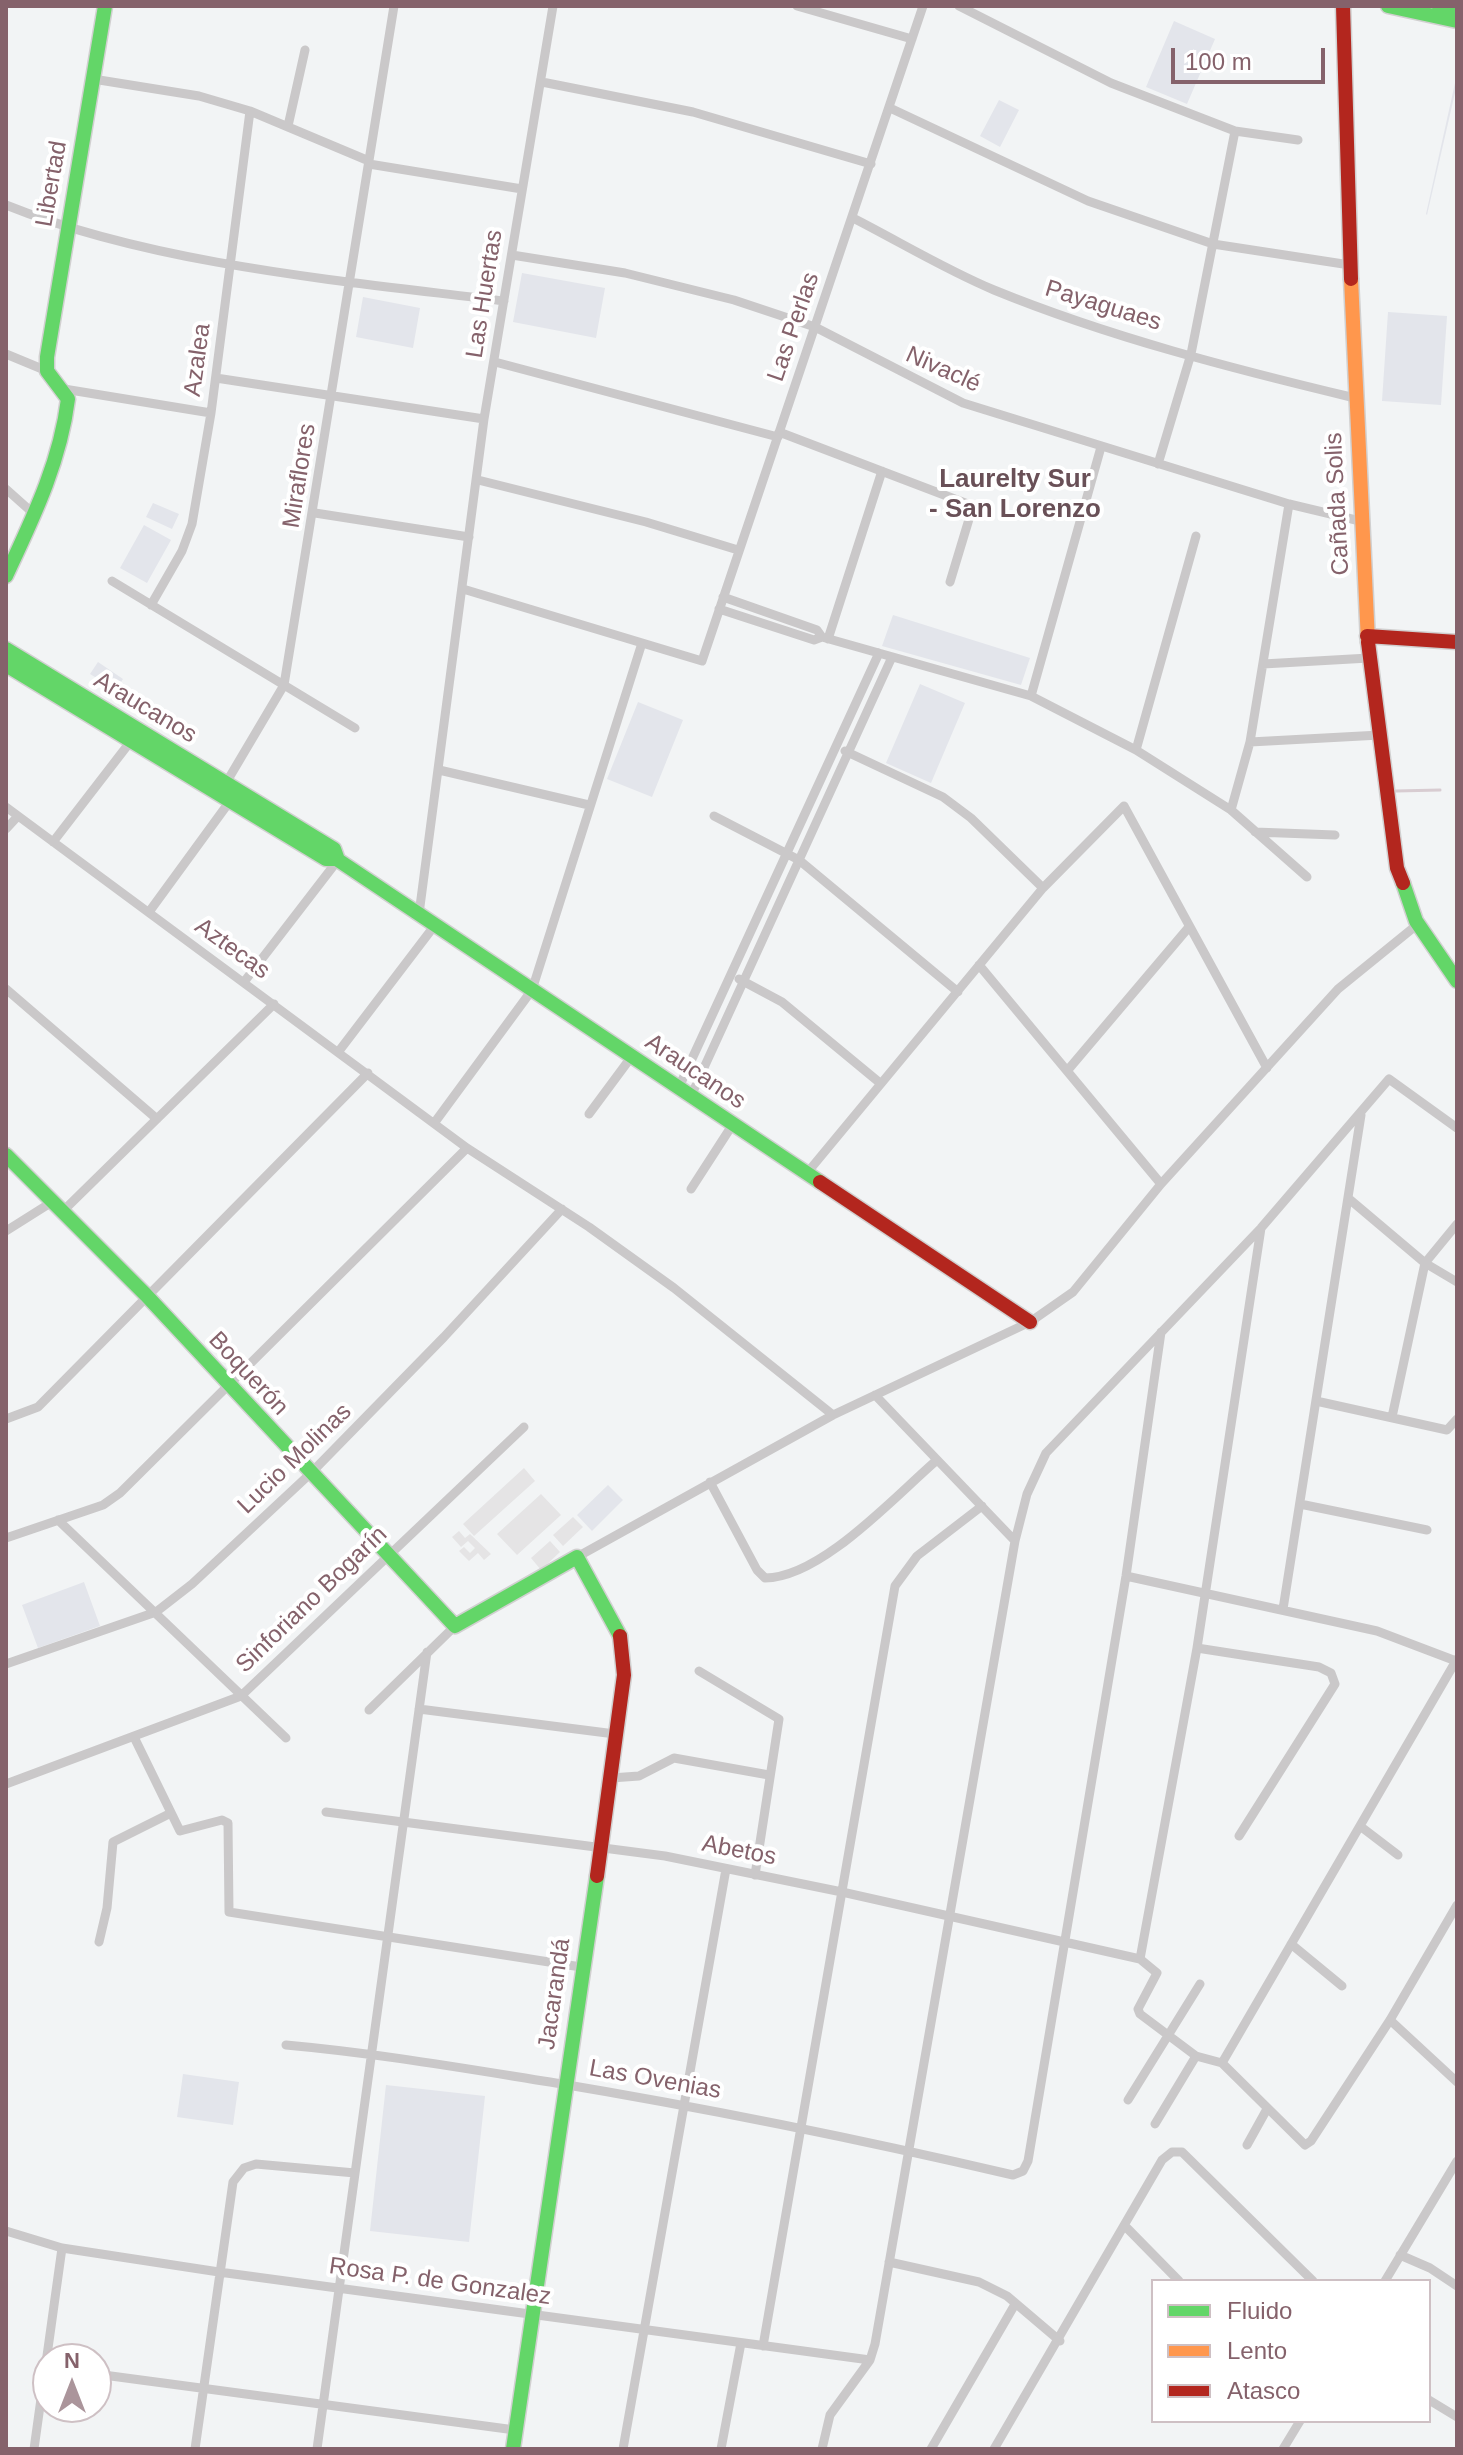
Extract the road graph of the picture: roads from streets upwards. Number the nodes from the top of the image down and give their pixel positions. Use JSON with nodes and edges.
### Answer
{"nodes":[{"id":1,"x":105,"y":6,"type":"edge"},
{"id":2,"x":394,"y":6,"type":"edge"},
{"id":3,"x":553,"y":6,"type":"edge"},
{"id":4,"x":797,"y":6,"type":"edge"},
{"id":5,"x":923,"y":6,"type":"edge"},
{"id":6,"x":959,"y":6,"type":"edge"},
{"id":7,"x":1343,"y":6,"type":"edge"},
{"id":8,"x":1388,"y":6,"type":"edge"},
{"id":9,"x":1439,"y":6,"type":"edge"},
{"id":10,"x":1457,"y":10,"type":"edge"},
{"id":11,"x":1457,"y":21,"type":"edge"},
{"id":12,"x":912,"y":39,"type":"junction"},
{"id":13,"x":305,"y":50,"type":"dead end"},
{"id":14,"x":93,"y":79,"type":"junction"},
{"id":15,"x":542,"y":82,"type":"junction"},
{"id":16,"x":890,"y":108,"type":"junction"},
{"id":17,"x":250,"y":111,"type":"junction"},
{"id":18,"x":288,"y":126,"type":"junction"},
{"id":19,"x":1235,"y":131,"type":"junction"},
{"id":20,"x":1298,"y":140,"type":"dead end"},
{"id":21,"x":369,"y":163,"type":"junction"},
{"id":22,"x":871,"y":164,"type":"junction"},
{"id":23,"x":522,"y":189,"type":"junction"},
{"id":24,"x":6,"y":205,"type":"edge"},
{"id":25,"x":853,"y":218,"type":"junction"},
{"id":26,"x":66,"y":229,"type":"junction"},
{"id":27,"x":1213,"y":244,"type":"junction"},
{"id":28,"x":512,"y":255,"type":"junction"},
{"id":29,"x":232,"y":263,"type":"junction"},
{"id":30,"x":1350,"y":265,"type":"junction"},
{"id":31,"x":348,"y":281,"type":"junction"},
{"id":32,"x":504,"y":301,"type":"junction"},
{"id":33,"x":815,"y":327,"type":"junction"},
{"id":34,"x":6,"y":354,"type":"edge"},
{"id":35,"x":1191,"y":354,"type":"junction"},
{"id":36,"x":495,"y":362,"type":"junction"},
{"id":37,"x":47,"y":371,"type":"junction"},
{"id":38,"x":216,"y":378,"type":"junction"},
{"id":39,"x":64,"y":389,"type":"junction"},
{"id":40,"x":332,"y":398,"type":"junction"},
{"id":41,"x":1355,"y":398,"type":"junction"},
{"id":42,"x":211,"y":413,"type":"junction"},
{"id":43,"x":484,"y":419,"type":"junction"},
{"id":44,"x":778,"y":435,"type":"junction"},
{"id":45,"x":1101,"y":447,"type":"junction"},
{"id":46,"x":1158,"y":464,"type":"junction"},
{"id":47,"x":882,"y":471,"type":"junction"},
{"id":48,"x":478,"y":480,"type":"junction"},
{"id":49,"x":6,"y":489,"type":"edge"},
{"id":50,"x":1289,"y":504,"type":"junction"},
{"id":51,"x":315,"y":513,"type":"junction"},
{"id":52,"x":34,"y":514,"type":"junction"},
{"id":53,"x":1360,"y":521,"type":"junction"},
{"id":54,"x":1196,"y":536,"type":"dead end"},
{"id":55,"x":469,"y":537,"type":"junction"},
{"id":56,"x":738,"y":550,"type":"junction"},
{"id":57,"x":6,"y":576,"type":"edge"},
{"id":58,"x":112,"y":581,"type":"dead end"},
{"id":59,"x":950,"y":582,"type":"dead end"},
{"id":60,"x":463,"y":589,"type":"junction"},
{"id":61,"x":723,"y":597,"type":"junction"},
{"id":62,"x":151,"y":605,"type":"junction"},
{"id":63,"x":719,"y":609,"type":"junction"},
{"id":64,"x":1367,"y":636,"type":"junction"},
{"id":65,"x":825,"y":638,"type":"junction"},
{"id":66,"x":1457,"y":642,"type":"edge"},
{"id":67,"x":642,"y":643,"type":"junction"},
{"id":68,"x":6,"y":649,"type":"edge"},
{"id":69,"x":879,"y":653,"type":"junction"},
{"id":70,"x":892,"y":657,"type":"junction"},
{"id":71,"x":1369,"y":658,"type":"junction"},
{"id":72,"x":1263,"y":664,"type":"junction"},
{"id":73,"x":6,"y":665,"type":"edge"},
{"id":74,"x":284,"y":685,"type":"junction"},
{"id":75,"x":1031,"y":696,"type":"junction"},
{"id":76,"x":355,"y":728,"type":"dead end"},
{"id":77,"x":135,"y":735,"type":"junction"},
{"id":78,"x":1380,"y":735,"type":"junction"},
{"id":79,"x":1250,"y":742,"type":"junction"},
{"id":80,"x":836,"y":747,"type":"junction"},
{"id":81,"x":1136,"y":750,"type":"junction"},
{"id":82,"x":849,"y":753,"type":"junction"},
{"id":83,"x":439,"y":770,"type":"junction"},
{"id":84,"x":226,"y":783,"type":"junction"},
{"id":85,"x":230,"y":801,"type":"junction"},
{"id":86,"x":589,"y":805,"type":"junction"},
{"id":87,"x":6,"y":807,"type":"edge"},
{"id":88,"x":1231,"y":810,"type":"junction"},
{"id":89,"x":18,"y":816,"type":"junction"},
{"id":90,"x":714,"y":816,"type":"dead end"},
{"id":91,"x":6,"y":829,"type":"edge"},
{"id":92,"x":1253,"y":832,"type":"junction"},
{"id":93,"x":1335,"y":835,"type":"dead end"},
{"id":94,"x":53,"y":842,"type":"junction"},
{"id":95,"x":787,"y":852,"type":"junction"},
{"id":96,"x":337,"y":860,"type":"junction"},
{"id":97,"x":799,"y":860,"type":"junction"},
{"id":98,"x":1307,"y":877,"type":"dead end"},
{"id":99,"x":1043,"y":888,"type":"junction"},
{"id":100,"x":149,"y":912,"type":"junction"},
{"id":101,"x":419,"y":914,"type":"junction"},
{"id":102,"x":1418,"y":924,"type":"junction"},
{"id":103,"x":435,"y":925,"type":"junction"},
{"id":104,"x":1189,"y":927,"type":"junction"},
{"id":105,"x":979,"y":965,"type":"junction"},
{"id":106,"x":730,"y":975,"type":"junction"},
{"id":107,"x":744,"y":981,"type":"junction"},
{"id":108,"x":1457,"y":981,"type":"edge"},
{"id":109,"x":244,"y":982,"type":"junction"},
{"id":110,"x":6,"y":989,"type":"edge"},
{"id":111,"x":532,"y":990,"type":"junction"},
{"id":112,"x":958,"y":992,"type":"junction"},
{"id":113,"x":274,"y":1004,"type":"junction"},
{"id":114,"x":339,"y":1051,"type":"junction"},
{"id":115,"x":632,"y":1056,"type":"junction"},
{"id":116,"x":1267,"y":1068,"type":"junction"},
{"id":117,"x":1067,"y":1071,"type":"junction"},
{"id":118,"x":368,"y":1073,"type":"junction"},
{"id":119,"x":880,"y":1083,"type":"junction"},
{"id":120,"x":685,"y":1092,"type":"junction"},
{"id":121,"x":589,"y":1114,"type":"dead end"},
{"id":122,"x":1361,"y":1114,"type":"junction"},
{"id":123,"x":157,"y":1119,"type":"junction"},
{"id":124,"x":435,"y":1122,"type":"junction"},
{"id":125,"x":733,"y":1124,"type":"junction"},
{"id":126,"x":1457,"y":1126,"type":"edge"},
{"id":127,"x":467,"y":1148,"type":"junction"},
{"id":128,"x":6,"y":1155,"type":"edge"},
{"id":129,"x":807,"y":1173,"type":"junction"},
{"id":130,"x":1161,"y":1184,"type":"junction"},
{"id":131,"x":691,"y":1189,"type":"dead end"},
{"id":132,"x":1348,"y":1198,"type":"junction"},
{"id":133,"x":57,"y":1207,"type":"junction"},
{"id":134,"x":562,"y":1209,"type":"junction"},
{"id":135,"x":1457,"y":1224,"type":"edge"},
{"id":136,"x":1261,"y":1228,"type":"junction"},
{"id":137,"x":6,"y":1231,"type":"edge"},
{"id":138,"x":1425,"y":1263,"type":"junction"},
{"id":139,"x":1457,"y":1282,"type":"edge"},
{"id":140,"x":146,"y":1295,"type":"junction"},
{"id":141,"x":1030,"y":1322,"type":"junction"},
{"id":142,"x":1161,"y":1332,"type":"junction"},
{"id":143,"x":229,"y":1387,"type":"junction"},
{"id":144,"x":875,"y":1395,"type":"junction"},
{"id":145,"x":1316,"y":1401,"type":"junction"},
{"id":146,"x":833,"y":1415,"type":"junction"},
{"id":147,"x":1392,"y":1417,"type":"junction"},
{"id":148,"x":6,"y":1419,"type":"edge"},
{"id":149,"x":1457,"y":1419,"type":"edge"},
{"id":150,"x":524,"y":1427,"type":"dead end"},
{"id":151,"x":937,"y":1460,"type":"junction"},
{"id":152,"x":311,"y":1473,"type":"junction"},
{"id":153,"x":710,"y":1482,"type":"junction"},
{"id":154,"x":1300,"y":1504,"type":"junction"},
{"id":155,"x":982,"y":1506,"type":"junction"},
{"id":156,"x":58,"y":1520,"type":"junction"},
{"id":157,"x":1427,"y":1530,"type":"dead end"},
{"id":158,"x":6,"y":1538,"type":"edge"},
{"id":159,"x":1015,"y":1541,"type":"junction"},
{"id":160,"x":388,"y":1555,"type":"junction"},
{"id":161,"x":577,"y":1557,"type":"junction"},
{"id":162,"x":1126,"y":1576,"type":"junction"},
{"id":163,"x":1206,"y":1592,"type":"junction"},
{"id":164,"x":1283,"y":1609,"type":"junction"},
{"id":165,"x":156,"y":1612,"type":"junction"},
{"id":166,"x":455,"y":1626,"type":"junction"},
{"id":167,"x":1197,"y":1648,"type":"junction"},
{"id":168,"x":427,"y":1652,"type":"junction"},
{"id":169,"x":1456,"y":1660,"type":"edge"},
{"id":170,"x":6,"y":1664,"type":"edge"},
{"id":171,"x":699,"y":1671,"type":"dead end"},
{"id":172,"x":241,"y":1696,"type":"junction"},
{"id":173,"x":419,"y":1709,"type":"junction"},
{"id":174,"x":369,"y":1710,"type":"dead end"},
{"id":175,"x":615,"y":1734,"type":"junction"},
{"id":176,"x":134,"y":1737,"type":"junction"},
{"id":177,"x":286,"y":1738,"type":"dead end"},
{"id":178,"x":769,"y":1775,"type":"junction"},
{"id":179,"x":611,"y":1778,"type":"junction"},
{"id":180,"x":6,"y":1784,"type":"edge"},
{"id":181,"x":326,"y":1812,"type":"dead end"},
{"id":182,"x":169,"y":1814,"type":"junction"},
{"id":183,"x":402,"y":1821,"type":"junction"},
{"id":184,"x":1360,"y":1826,"type":"junction"},
{"id":185,"x":1239,"y":1836,"type":"dead end"},
{"id":186,"x":599,"y":1849,"type":"junction"},
{"id":187,"x":1398,"y":1855,"type":"dead end"},
{"id":188,"x":726,"y":1869,"type":"junction"},
{"id":189,"x":755,"y":1875,"type":"junction"},
{"id":190,"x":842,"y":1892,"type":"junction"},
{"id":191,"x":1457,"y":1905,"type":"edge"},
{"id":192,"x":950,"y":1916,"type":"junction"},
{"id":193,"x":389,"y":1938,"type":"junction"},
{"id":194,"x":1065,"y":1940,"type":"junction"},
{"id":195,"x":99,"y":1942,"type":"dead end"},
{"id":196,"x":1291,"y":1944,"type":"junction"},
{"id":197,"x":1140,"y":1959,"type":"junction"},
{"id":198,"x":581,"y":1967,"type":"junction"},
{"id":199,"x":1200,"y":1984,"type":"dead end"},
{"id":200,"x":1342,"y":1986,"type":"dead end"},
{"id":201,"x":1390,"y":2020,"type":"junction"},
{"id":202,"x":1168,"y":2035,"type":"junction"},
{"id":203,"x":286,"y":2045,"type":"dead end"},
{"id":204,"x":370,"y":2052,"type":"junction"},
{"id":205,"x":1196,"y":2056,"type":"junction"},
{"id":206,"x":1222,"y":2063,"type":"junction"},
{"id":207,"x":1457,"y":2082,"type":"edge"},
{"id":208,"x":564,"y":2085,"type":"junction"},
{"id":209,"x":1128,"y":2100,"type":"dead end"},
{"id":210,"x":686,"y":2105,"type":"junction"},
{"id":211,"x":1267,"y":2109,"type":"junction"},
{"id":212,"x":1155,"y":2124,"type":"dead end"},
{"id":213,"x":801,"y":2126,"type":"junction"},
{"id":214,"x":1247,"y":2145,"type":"dead end"},
{"id":215,"x":909,"y":2150,"type":"junction"},
{"id":216,"x":1457,"y":2161,"type":"edge"},
{"id":217,"x":355,"y":2173,"type":"junction"},
{"id":218,"x":1126,"y":2227,"type":"junction"},
{"id":219,"x":6,"y":2231,"type":"edge"},
{"id":220,"x":62,"y":2248,"type":"junction"},
{"id":221,"x":1400,"y":2255,"type":"junction"},
{"id":222,"x":889,"y":2262,"type":"junction"},
{"id":223,"x":219,"y":2272,"type":"junction"},
{"id":224,"x":1177,"y":2279,"type":"edge"},
{"id":225,"x":1311,"y":2279,"type":"edge"},
{"id":226,"x":1386,"y":2279,"type":"edge"},
{"id":227,"x":1457,"y":2286,"type":"edge"},
{"id":228,"x":339,"y":2289,"type":"junction"},
{"id":229,"x":1014,"y":2306,"type":"junction"},
{"id":230,"x":533,"y":2315,"type":"junction"},
{"id":231,"x":643,"y":2330,"type":"junction"},
{"id":232,"x":1060,"y":2341,"type":"junction"},
{"id":233,"x":50,"y":2343,"type":"edge"},
{"id":234,"x":741,"y":2343,"type":"junction"},
{"id":235,"x":763,"y":2346,"type":"junction"},
{"id":236,"x":870,"y":2360,"type":"junction"},
{"id":237,"x":112,"y":2376,"type":"edge"},
{"id":238,"x":204,"y":2389,"type":"junction"},
{"id":239,"x":1431,"y":2401,"type":"edge"},
{"id":240,"x":324,"y":2404,"type":"junction"},
{"id":241,"x":1457,"y":2417,"type":"edge"},
{"id":242,"x":38,"y":2423,"type":"edge"},
{"id":243,"x":1299,"y":2423,"type":"edge"},
{"id":244,"x":515,"y":2430,"type":"junction"},
{"id":245,"x":34,"y":2449,"type":"edge"},
{"id":246,"x":195,"y":2449,"type":"edge"},
{"id":247,"x":317,"y":2449,"type":"edge"},
{"id":248,"x":513,"y":2449,"type":"edge"},
{"id":249,"x":623,"y":2449,"type":"edge"},
{"id":250,"x":721,"y":2449,"type":"edge"},
{"id":251,"x":822,"y":2449,"type":"edge"},
{"id":252,"x":931,"y":2449,"type":"edge"},
{"id":253,"x":994,"y":2449,"type":"edge"},
{"id":254,"x":1283,"y":2449,"type":"edge"}],
"edges":[{"from":1,"to":14,"type":"street","name":"Libertad"},
{"from":2,"to":21,"type":"street","name":"Miraflores"},
{"from":3,"to":15,"type":"street","name":"Las Huertas"},
{"from":4,"to":12,"type":"street"},
{"from":5,"to":12,"type":"street","name":"Las Perlas"},
{"from":6,"to":19,"type":"street"},
{"from":7,"to":30,"type":"street","name":"Cañada Solis"},
{"from":8,"to":11,"type":"street"},
{"from":9,"to":10,"type":"street"},
{"from":12,"to":16,"type":"street","name":"Las Perlas"},
{"from":13,"to":18,"type":"street"},
{"from":14,"to":17,"type":"street"},
{"from":14,"to":26,"type":"street","name":"Libertad"},
{"from":15,"to":22,"type":"street"},
{"from":15,"to":23,"type":"street","name":"Las Huertas"},
{"from":16,"to":22,"type":"street","name":"Las Perlas"},
{"from":16,"to":27,"type":"street"},
{"from":17,"to":18,"type":"street"},
{"from":17,"to":29,"type":"street","name":"Azalea"},
{"from":18,"to":21,"type":"street"},
{"from":19,"to":20,"type":"street"},
{"from":19,"to":27,"type":"street"},
{"from":21,"to":23,"type":"street"},
{"from":21,"to":31,"type":"street","name":"Miraflores"},
{"from":22,"to":25,"type":"street","name":"Las Perlas"},
{"from":23,"to":28,"type":"street","name":"Las Huertas"},
{"from":24,"to":26,"type":"street"},
{"from":25,"to":33,"type":"street","name":"Las Perlas"},
{"from":25,"to":35,"type":"street","name":"Payaguaes"},
{"from":26,"to":29,"type":"street"},
{"from":26,"to":37,"type":"street","name":"Libertad"},
{"from":27,"to":30,"type":"street"},
{"from":27,"to":35,"type":"street"},
{"from":28,"to":32,"type":"street","name":"Las Huertas"},
{"from":28,"to":33,"type":"street","name":"Nivaclé"},
{"from":29,"to":31,"type":"street"},
{"from":29,"to":38,"type":"street","name":"Azalea"},
{"from":30,"to":41,"type":"street","name":"Cañada Solis"},
{"from":31,"to":32,"type":"street"},
{"from":31,"to":40,"type":"street","name":"Miraflores"},
{"from":32,"to":36,"type":"street","name":"Las Huertas"},
{"from":33,"to":44,"type":"street","name":"Las Perlas"},
{"from":33,"to":45,"type":"street","name":"Nivaclé"},
{"from":34,"to":37,"type":"street"},
{"from":35,"to":41,"type":"street","name":"Payaguaes"},
{"from":35,"to":46,"type":"street"},
{"from":36,"to":43,"type":"street","name":"Las Huertas"},
{"from":36,"to":44,"type":"street"},
{"from":37,"to":39,"type":"street"},
{"from":38,"to":40,"type":"street"},
{"from":38,"to":42,"type":"street","name":"Azalea"},
{"from":39,"to":42,"type":"street"},
{"from":39,"to":52,"type":"street"},
{"from":40,"to":43,"type":"street"},
{"from":40,"to":51,"type":"street","name":"Miraflores"},
{"from":41,"to":53,"type":"street","name":"Cañada Solis"},
{"from":42,"to":62,"type":"street","name":"Azalea"},
{"from":43,"to":48,"type":"street","name":"Las Huertas"},
{"from":44,"to":47,"type":"street"},
{"from":44,"to":56,"type":"street","name":"Las Perlas"},
{"from":45,"to":46,"type":"street","name":"Nivaclé"},
{"from":45,"to":75,"type":"street"},
{"from":46,"to":50,"type":"street","name":"Nivaclé"},
{"from":47,"to":59,"type":"street"},
{"from":47,"to":65,"type":"street"},
{"from":48,"to":55,"type":"street","name":"Las Huertas"},
{"from":48,"to":56,"type":"street"},
{"from":49,"to":52,"type":"street"},
{"from":50,"to":53,"type":"street","name":"Nivaclé"},
{"from":50,"to":72,"type":"street"},
{"from":51,"to":55,"type":"street"},
{"from":51,"to":74,"type":"street","name":"Miraflores"},
{"from":52,"to":57,"type":"street"},
{"from":53,"to":64,"type":"street","name":"Cañada Solis"},
{"from":54,"to":81,"type":"street"},
{"from":55,"to":60,"type":"street","name":"Las Huertas"},
{"from":56,"to":61,"type":"street","name":"Las Perlas"},
{"from":58,"to":62,"type":"street"},
{"from":60,"to":67,"type":"street"},
{"from":60,"to":83,"type":"street","name":"Las Huertas"},
{"from":61,"to":63,"type":"street","name":"Las Perlas"},
{"from":61,"to":65,"type":"street"},
{"from":62,"to":74,"type":"street"},
{"from":63,"to":65,"type":"street"},
{"from":63,"to":67,"type":"street","name":"Las Perlas"},
{"from":64,"to":66,"type":"street"},
{"from":64,"to":71,"type":"street","name":"Cañada Solis"},
{"from":65,"to":69,"type":"street"},
{"from":67,"to":86,"type":"street"},
{"from":68,"to":77,"type":"street","name":"Araucanos"},
{"from":69,"to":70,"type":"street"},
{"from":69,"to":80,"type":"street"},
{"from":70,"to":75,"type":"street"},
{"from":70,"to":82,"type":"street"},
{"from":71,"to":72,"type":"street"},
{"from":71,"to":78,"type":"street","name":"Cañada Solis"},
{"from":72,"to":79,"type":"street"},
{"from":73,"to":77,"type":"street","name":"Araucanos"},
{"from":74,"to":76,"type":"street"},
{"from":74,"to":84,"type":"street","name":"Miraflores"},
{"from":75,"to":81,"type":"street"},
{"from":77,"to":84,"type":"street","name":"Araucanos"},
{"from":77,"to":85,"type":"street","name":"Araucanos"},
{"from":77,"to":94,"type":"street"},
{"from":78,"to":79,"type":"street"},
{"from":78,"to":102,"type":"street","name":"Cañada Solis"},
{"from":79,"to":88,"type":"street"},
{"from":80,"to":82,"type":"street"},
{"from":80,"to":95,"type":"street"},
{"from":81,"to":88,"type":"street"},
{"from":82,"to":97,"type":"street"},
{"from":82,"to":99,"type":"street"},
{"from":83,"to":86,"type":"street"},
{"from":83,"to":101,"type":"street","name":"Las Huertas"},
{"from":84,"to":85,"type":"street"},
{"from":84,"to":96,"type":"street","name":"Araucanos"},
{"from":85,"to":96,"type":"street","name":"Araucanos"},
{"from":85,"to":100,"type":"street"},
{"from":86,"to":111,"type":"street"},
{"from":87,"to":89,"type":"street","name":"Aztecas"},
{"from":88,"to":92,"type":"street"},
{"from":89,"to":91,"type":"street"},
{"from":89,"to":94,"type":"street","name":"Aztecas"},
{"from":90,"to":95,"type":"street"},
{"from":92,"to":93,"type":"street"},
{"from":92,"to":98,"type":"street"},
{"from":94,"to":100,"type":"street","name":"Aztecas"},
{"from":95,"to":97,"type":"street"},
{"from":95,"to":106,"type":"street"},
{"from":96,"to":101,"type":"street","name":"Araucanos"},
{"from":96,"to":109,"type":"street"},
{"from":97,"to":107,"type":"street"},
{"from":97,"to":112,"type":"street"},
{"from":99,"to":104,"type":"street"},
{"from":99,"to":105,"type":"street"},
{"from":100,"to":109,"type":"street","name":"Aztecas"},
{"from":101,"to":103,"type":"street","name":"Araucanos"},
{"from":102,"to":108,"type":"street","name":"Cañada Solis"},
{"from":102,"to":116,"type":"street"},
{"from":103,"to":111,"type":"street","name":"Araucanos"},
{"from":103,"to":114,"type":"street"},
{"from":104,"to":116,"type":"street"},
{"from":104,"to":117,"type":"street"},
{"from":105,"to":112,"type":"street"},
{"from":105,"to":117,"type":"street"},
{"from":106,"to":107,"type":"street"},
{"from":106,"to":120,"type":"street"},
{"from":107,"to":119,"type":"street"},
{"from":107,"to":120,"type":"street"},
{"from":109,"to":113,"type":"street","name":"Aztecas"},
{"from":110,"to":123,"type":"street"},
{"from":111,"to":115,"type":"street","name":"Araucanos"},
{"from":111,"to":124,"type":"street"},
{"from":112,"to":119,"type":"street"},
{"from":113,"to":114,"type":"street","name":"Aztecas"},
{"from":113,"to":123,"type":"street"},
{"from":114,"to":118,"type":"street","name":"Aztecas"},
{"from":115,"to":120,"type":"street","name":"Araucanos"},
{"from":115,"to":121,"type":"street"},
{"from":116,"to":130,"type":"street"},
{"from":117,"to":130,"type":"street"},
{"from":118,"to":124,"type":"street","name":"Aztecas"},
{"from":118,"to":140,"type":"street"},
{"from":119,"to":129,"type":"street"},
{"from":120,"to":125,"type":"street","name":"Araucanos"},
{"from":122,"to":126,"type":"street"},
{"from":122,"to":132,"type":"street"},
{"from":122,"to":136,"type":"street"},
{"from":123,"to":133,"type":"street"},
{"from":124,"to":127,"type":"street","name":"Aztecas"},
{"from":125,"to":129,"type":"street","name":"Araucanos"},
{"from":125,"to":131,"type":"street"},
{"from":127,"to":134,"type":"street","name":"Aztecas"},
{"from":127,"to":143,"type":"street"},
{"from":128,"to":133,"type":"street","name":"Boquerón"},
{"from":129,"to":141,"type":"street","name":"Araucanos"},
{"from":130,"to":141,"type":"street"},
{"from":132,"to":138,"type":"street"},
{"from":132,"to":145,"type":"street"},
{"from":133,"to":137,"type":"street"},
{"from":133,"to":140,"type":"street","name":"Boquerón"},
{"from":134,"to":146,"type":"street","name":"Aztecas"},
{"from":134,"to":152,"type":"street","name":"Lucio Molinas"},
{"from":135,"to":138,"type":"street"},
{"from":136,"to":142,"type":"street"},
{"from":136,"to":163,"type":"street"},
{"from":138,"to":139,"type":"street"},
{"from":138,"to":147,"type":"street"},
{"from":140,"to":143,"type":"street","name":"Boquerón"},
{"from":140,"to":148,"type":"street"},
{"from":141,"to":144,"type":"street"},
{"from":142,"to":159,"type":"street"},
{"from":142,"to":162,"type":"street"},
{"from":143,"to":152,"type":"street","name":"Boquerón"},
{"from":143,"to":156,"type":"street"},
{"from":144,"to":146,"type":"street"},
{"from":144,"to":151,"type":"street"},
{"from":145,"to":147,"type":"street"},
{"from":145,"to":154,"type":"street"},
{"from":146,"to":153,"type":"street"},
{"from":147,"to":149,"type":"street"},
{"from":150,"to":160,"type":"street","name":"Sinforiano Bogarín"},
{"from":151,"to":153,"type":"street"},
{"from":151,"to":155,"type":"street"},
{"from":152,"to":160,"type":"street","name":"Boquerón"},
{"from":152,"to":165,"type":"street","name":"Lucio Molinas"},
{"from":153,"to":161,"type":"street"},
{"from":154,"to":157,"type":"street"},
{"from":154,"to":164,"type":"street"},
{"from":155,"to":159,"type":"street"},
{"from":155,"to":190,"type":"street"},
{"from":156,"to":158,"type":"street"},
{"from":156,"to":165,"type":"street"},
{"from":159,"to":192,"type":"street"},
{"from":160,"to":166,"type":"street","name":"Boquerón"},
{"from":160,"to":172,"type":"street","name":"Sinforiano Bogarín"},
{"from":161,"to":166,"type":"street"},
{"from":161,"to":175,"type":"street","name":"Jacarandá"},
{"from":162,"to":163,"type":"street"},
{"from":162,"to":194,"type":"street"},
{"from":163,"to":164,"type":"street"},
{"from":163,"to":167,"type":"street"},
{"from":164,"to":169,"type":"street"},
{"from":165,"to":170,"type":"street","name":"Lucio Molinas"},
{"from":165,"to":172,"type":"street"},
{"from":166,"to":168,"type":"street"},
{"from":167,"to":185,"type":"street"},
{"from":167,"to":197,"type":"street"},
{"from":168,"to":173,"type":"street"},
{"from":168,"to":174,"type":"street"},
{"from":169,"to":184,"type":"street"},
{"from":171,"to":178,"type":"street"},
{"from":172,"to":176,"type":"street","name":"Sinforiano Bogarín"},
{"from":172,"to":177,"type":"street"},
{"from":173,"to":175,"type":"street"},
{"from":173,"to":183,"type":"street"},
{"from":175,"to":179,"type":"street","name":"Jacarandá"},
{"from":176,"to":180,"type":"street","name":"Sinforiano Bogarín"},
{"from":176,"to":182,"type":"street"},
{"from":178,"to":179,"type":"street"},
{"from":178,"to":189,"type":"street"},
{"from":179,"to":186,"type":"street","name":"Jacarandá"},
{"from":181,"to":183,"type":"street","name":"Abetos"},
{"from":182,"to":193,"type":"street"},
{"from":182,"to":195,"type":"street"},
{"from":183,"to":186,"type":"street","name":"Abetos"},
{"from":183,"to":193,"type":"street"},
{"from":184,"to":187,"type":"street"},
{"from":184,"to":196,"type":"street"},
{"from":186,"to":188,"type":"street","name":"Abetos"},
{"from":186,"to":198,"type":"street","name":"Jacarandá"},
{"from":188,"to":189,"type":"street","name":"Abetos"},
{"from":188,"to":210,"type":"street"},
{"from":189,"to":190,"type":"street","name":"Abetos"},
{"from":190,"to":192,"type":"street","name":"Abetos"},
{"from":190,"to":213,"type":"street"},
{"from":191,"to":201,"type":"street"},
{"from":192,"to":194,"type":"street","name":"Abetos"},
{"from":192,"to":215,"type":"street"},
{"from":193,"to":198,"type":"street"},
{"from":193,"to":204,"type":"street"},
{"from":194,"to":197,"type":"street","name":"Abetos"},
{"from":194,"to":215,"type":"street","name":"Las Ovenias"},
{"from":196,"to":200,"type":"street"},
{"from":196,"to":206,"type":"street"},
{"from":197,"to":202,"type":"street"},
{"from":198,"to":208,"type":"street","name":"Jacarandá"},
{"from":199,"to":202,"type":"street"},
{"from":201,"to":207,"type":"street"},
{"from":201,"to":211,"type":"street"},
{"from":202,"to":205,"type":"street"},
{"from":202,"to":209,"type":"street"},
{"from":203,"to":204,"type":"street","name":"Las Ovenias"},
{"from":204,"to":208,"type":"street","name":"Las Ovenias"},
{"from":204,"to":217,"type":"street"},
{"from":205,"to":206,"type":"street"},
{"from":205,"to":212,"type":"street"},
{"from":206,"to":211,"type":"street"},
{"from":208,"to":210,"type":"street","name":"Las Ovenias"},
{"from":208,"to":230,"type":"street","name":"Jacarandá"},
{"from":210,"to":213,"type":"street","name":"Las Ovenias"},
{"from":210,"to":231,"type":"street"},
{"from":211,"to":214,"type":"street"},
{"from":213,"to":215,"type":"street","name":"Las Ovenias"},
{"from":213,"to":235,"type":"street"},
{"from":215,"to":222,"type":"street"},
{"from":216,"to":221,"type":"street"},
{"from":217,"to":223,"type":"street"},
{"from":217,"to":228,"type":"street"},
{"from":218,"to":224,"type":"street"},
{"from":218,"to":225,"type":"street"},
{"from":218,"to":232,"type":"street"},
{"from":219,"to":220,"type":"street","name":"Rosa P. de Gonzalez"},
{"from":220,"to":223,"type":"street","name":"Rosa P. de Gonzalez"},
{"from":220,"to":233,"type":"street"},
{"from":221,"to":226,"type":"street"},
{"from":221,"to":227,"type":"street"},
{"from":222,"to":229,"type":"street"},
{"from":222,"to":236,"type":"street"},
{"from":223,"to":228,"type":"street","name":"Rosa P. de Gonzalez"},
{"from":223,"to":238,"type":"street"},
{"from":228,"to":230,"type":"street","name":"Rosa P. de Gonzalez"},
{"from":228,"to":240,"type":"street"},
{"from":229,"to":232,"type":"street"},
{"from":229,"to":252,"type":"street"},
{"from":230,"to":231,"type":"street","name":"Rosa P. de Gonzalez"},
{"from":230,"to":244,"type":"street","name":"Jacarandá"},
{"from":231,"to":234,"type":"street","name":"Rosa P. de Gonzalez"},
{"from":231,"to":249,"type":"street"},
{"from":232,"to":253,"type":"street"},
{"from":234,"to":235,"type":"street","name":"Rosa P. de Gonzalez"},
{"from":234,"to":250,"type":"street"},
{"from":235,"to":236,"type":"street","name":"Rosa P. de Gonzalez"},
{"from":236,"to":251,"type":"street"},
{"from":237,"to":238,"type":"street"},
{"from":238,"to":240,"type":"street"},
{"from":238,"to":246,"type":"street"},
{"from":239,"to":241,"type":"street"},
{"from":240,"to":244,"type":"street"},
{"from":240,"to":247,"type":"street"},
{"from":242,"to":245,"type":"street"},
{"from":243,"to":254,"type":"street"},
{"from":244,"to":248,"type":"street","name":"Jacarandá"}]}
